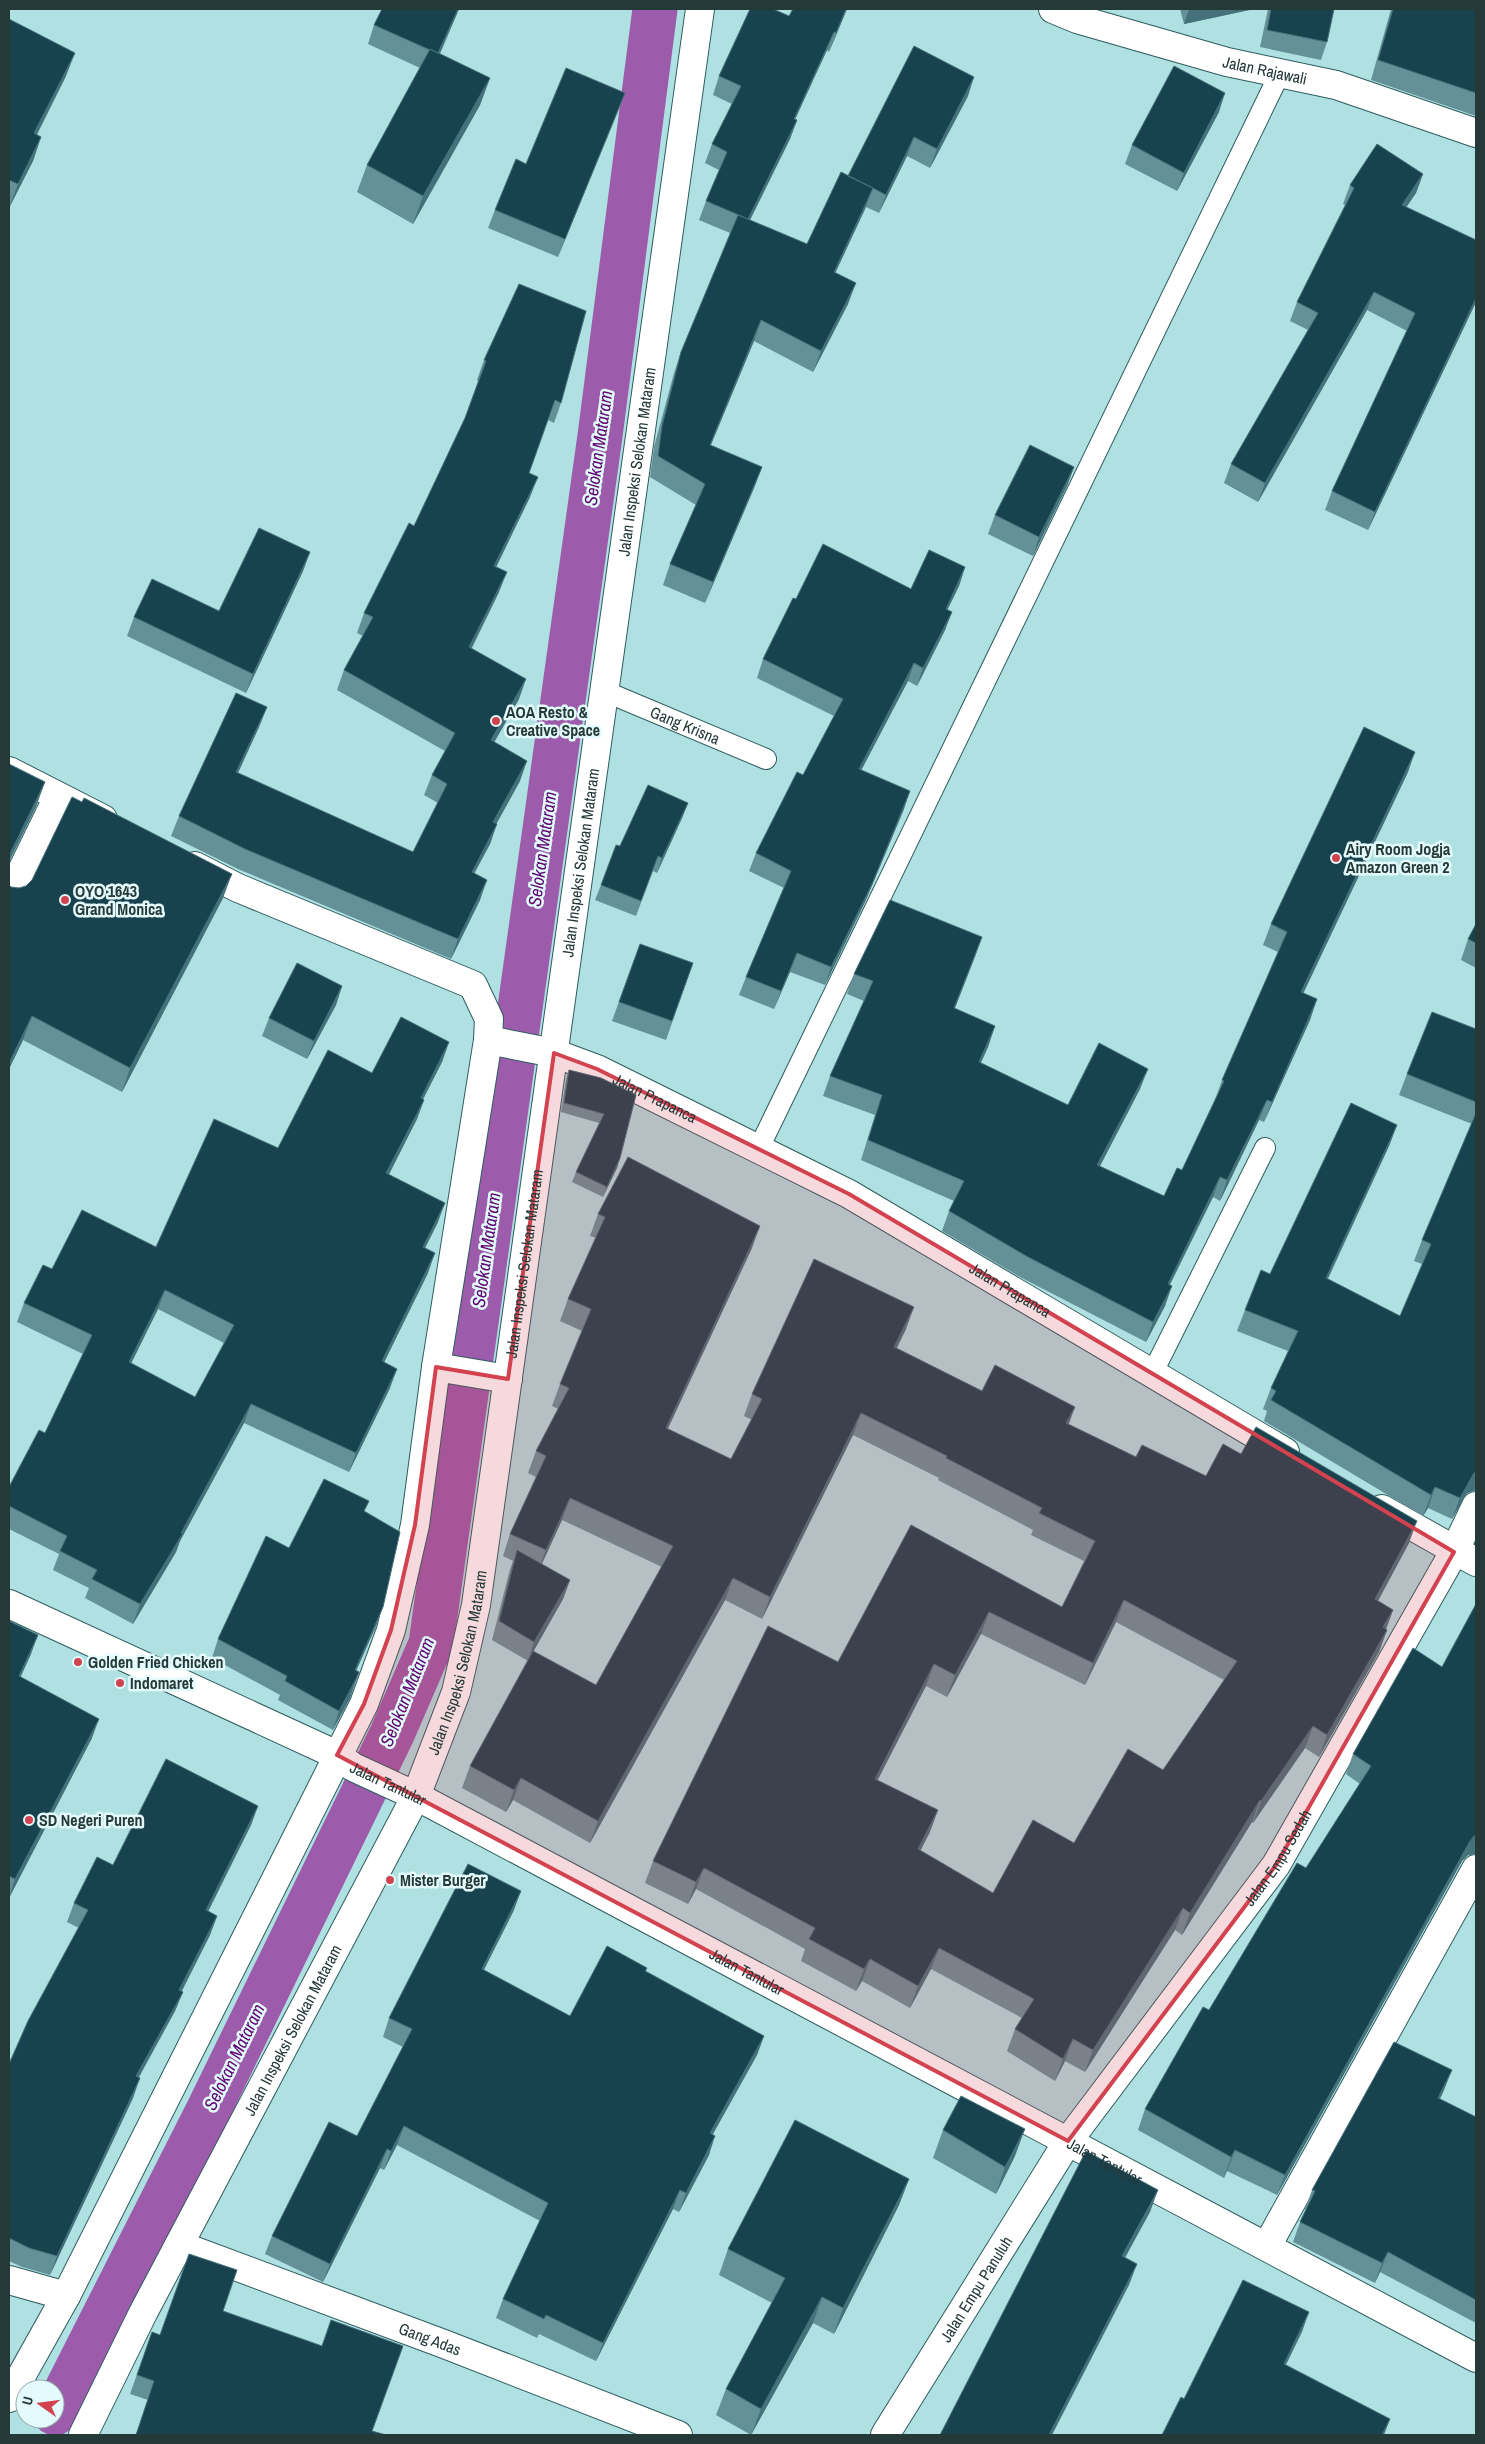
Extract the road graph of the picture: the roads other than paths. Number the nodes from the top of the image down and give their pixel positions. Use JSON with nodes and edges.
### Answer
{"nodes":[{"id":1,"x":700,"y":9,"type":"edge"},
{"id":2,"x":1053,"y":9,"type":"edge"},
{"id":3,"x":1280,"y":73,"type":"junction"},
{"id":4,"x":1476,"y":134,"type":"edge"},
{"id":5,"x":604,"y":691,"type":"junction"},
{"id":6,"x":766,"y":759,"type":"dead end"},
{"id":7,"x":9,"y":771,"type":"edge"},
{"id":8,"x":58,"y":797,"type":"junction"},
{"id":9,"x":127,"y":832,"type":"edge"},
{"id":10,"x":169,"y":853,"type":"edge"},
{"id":11,"x":9,"y":897,"type":"edge"},
{"id":12,"x":492,"y":1041,"type":"junction"},
{"id":13,"x":543,"y":1050,"type":"junction"},
{"id":14,"x":759,"y":1148,"type":"junction"},
{"id":15,"x":1265,"y":1148,"type":"dead end"},
{"id":16,"x":447,"y":1369,"type":"junction"},
{"id":17,"x":1152,"y":1374,"type":"junction"},
{"id":18,"x":497,"y":1377,"type":"junction"},
{"id":19,"x":1303,"y":1463,"type":"edge"},
{"id":20,"x":1362,"y":1497,"type":"edge"},
{"id":21,"x":1476,"y":1506,"type":"edge"},
{"id":22,"x":1465,"y":1557,"type":"edge"},
{"id":23,"x":9,"y":1604,"type":"edge"},
{"id":24,"x":345,"y":1761,"type":"junction"},
{"id":25,"x":407,"y":1792,"type":"junction"},
{"id":26,"x":1476,"y":1869,"type":"edge"},
{"id":27,"x":1068,"y":2141,"type":"junction"},
{"id":28,"x":179,"y":2245,"type":"junction"},
{"id":29,"x":1266,"y":2246,"type":"junction"},
{"id":30,"x":9,"y":2280,"type":"edge"},
{"id":31,"x":66,"y":2296,"type":"junction"},
{"id":32,"x":1476,"y":2358,"type":"edge"},
{"id":33,"x":9,"y":2398,"type":"edge"},
{"id":34,"x":83,"y":2435,"type":"edge"},
{"id":35,"x":678,"y":2435,"type":"edge"},
{"id":36,"x":885,"y":2435,"type":"edge"}],
"edges":[{"from":1,"to":5,"type":"street","name":"Jalan Inspeksi Selokan Mataram"},
{"from":2,"to":3,"type":"street","name":"Jalan Rajawali"},
{"from":3,"to":4,"type":"street","name":"Jalan Rajawali"},
{"from":3,"to":14,"type":"lane"},
{"from":5,"to":6,"type":"lane","name":"Gang Krisna"},
{"from":5,"to":13,"type":"street","name":"Jalan Inspeksi Selokan Mataram"},
{"from":7,"to":8,"type":"street"},
{"from":8,"to":9,"type":"street"},
{"from":8,"to":11,"type":"street"},
{"from":10,"to":12,"type":"street"},
{"from":12,"to":13,"type":"street","name":"Jalan Prapanca"},
{"from":12,"to":16,"type":"street"},
{"from":13,"to":14,"type":"street","name":"Jalan Prapanca"},
{"from":13,"to":18,"type":"street","name":"Jalan Inspeksi Selokan Mataram"},
{"from":14,"to":17,"type":"street","name":"Jalan Prapanca"},
{"from":15,"to":17,"type":"lane"},
{"from":16,"to":18,"type":"street"},
{"from":16,"to":24,"type":"street"},
{"from":17,"to":19,"type":"street","name":"Jalan Prapanca"},
{"from":18,"to":25,"type":"street","name":"Jalan Inspeksi Selokan Mataram"},
{"from":20,"to":22,"type":"street"},
{"from":21,"to":22,"type":"street","name":"Jalan Empu Sedah"},
{"from":22,"to":27,"type":"street","name":"Jalan Empu Sedah"},
{"from":23,"to":24,"type":"street","name":"Jalan Tantular"},
{"from":24,"to":25,"type":"street","name":"Jalan Tantular"},
{"from":24,"to":31,"type":"street"},
{"from":25,"to":27,"type":"street","name":"Jalan Tantular"},
{"from":25,"to":28,"type":"street","name":"Jalan Inspeksi Selokan Mataram"},
{"from":26,"to":29,"type":"street"},
{"from":27,"to":29,"type":"street","name":"Jalan Tantular"},
{"from":27,"to":36,"type":"street","name":"Jalan Empu Panuluh"},
{"from":28,"to":34,"type":"street","name":"Jalan Inspeksi Selokan Mataram"},
{"from":28,"to":35,"type":"street","name":"Gang Adas"},
{"from":29,"to":32,"type":"street","name":"Jalan Tantular"},
{"from":30,"to":31,"type":"street"},
{"from":31,"to":33,"type":"street"}]}
